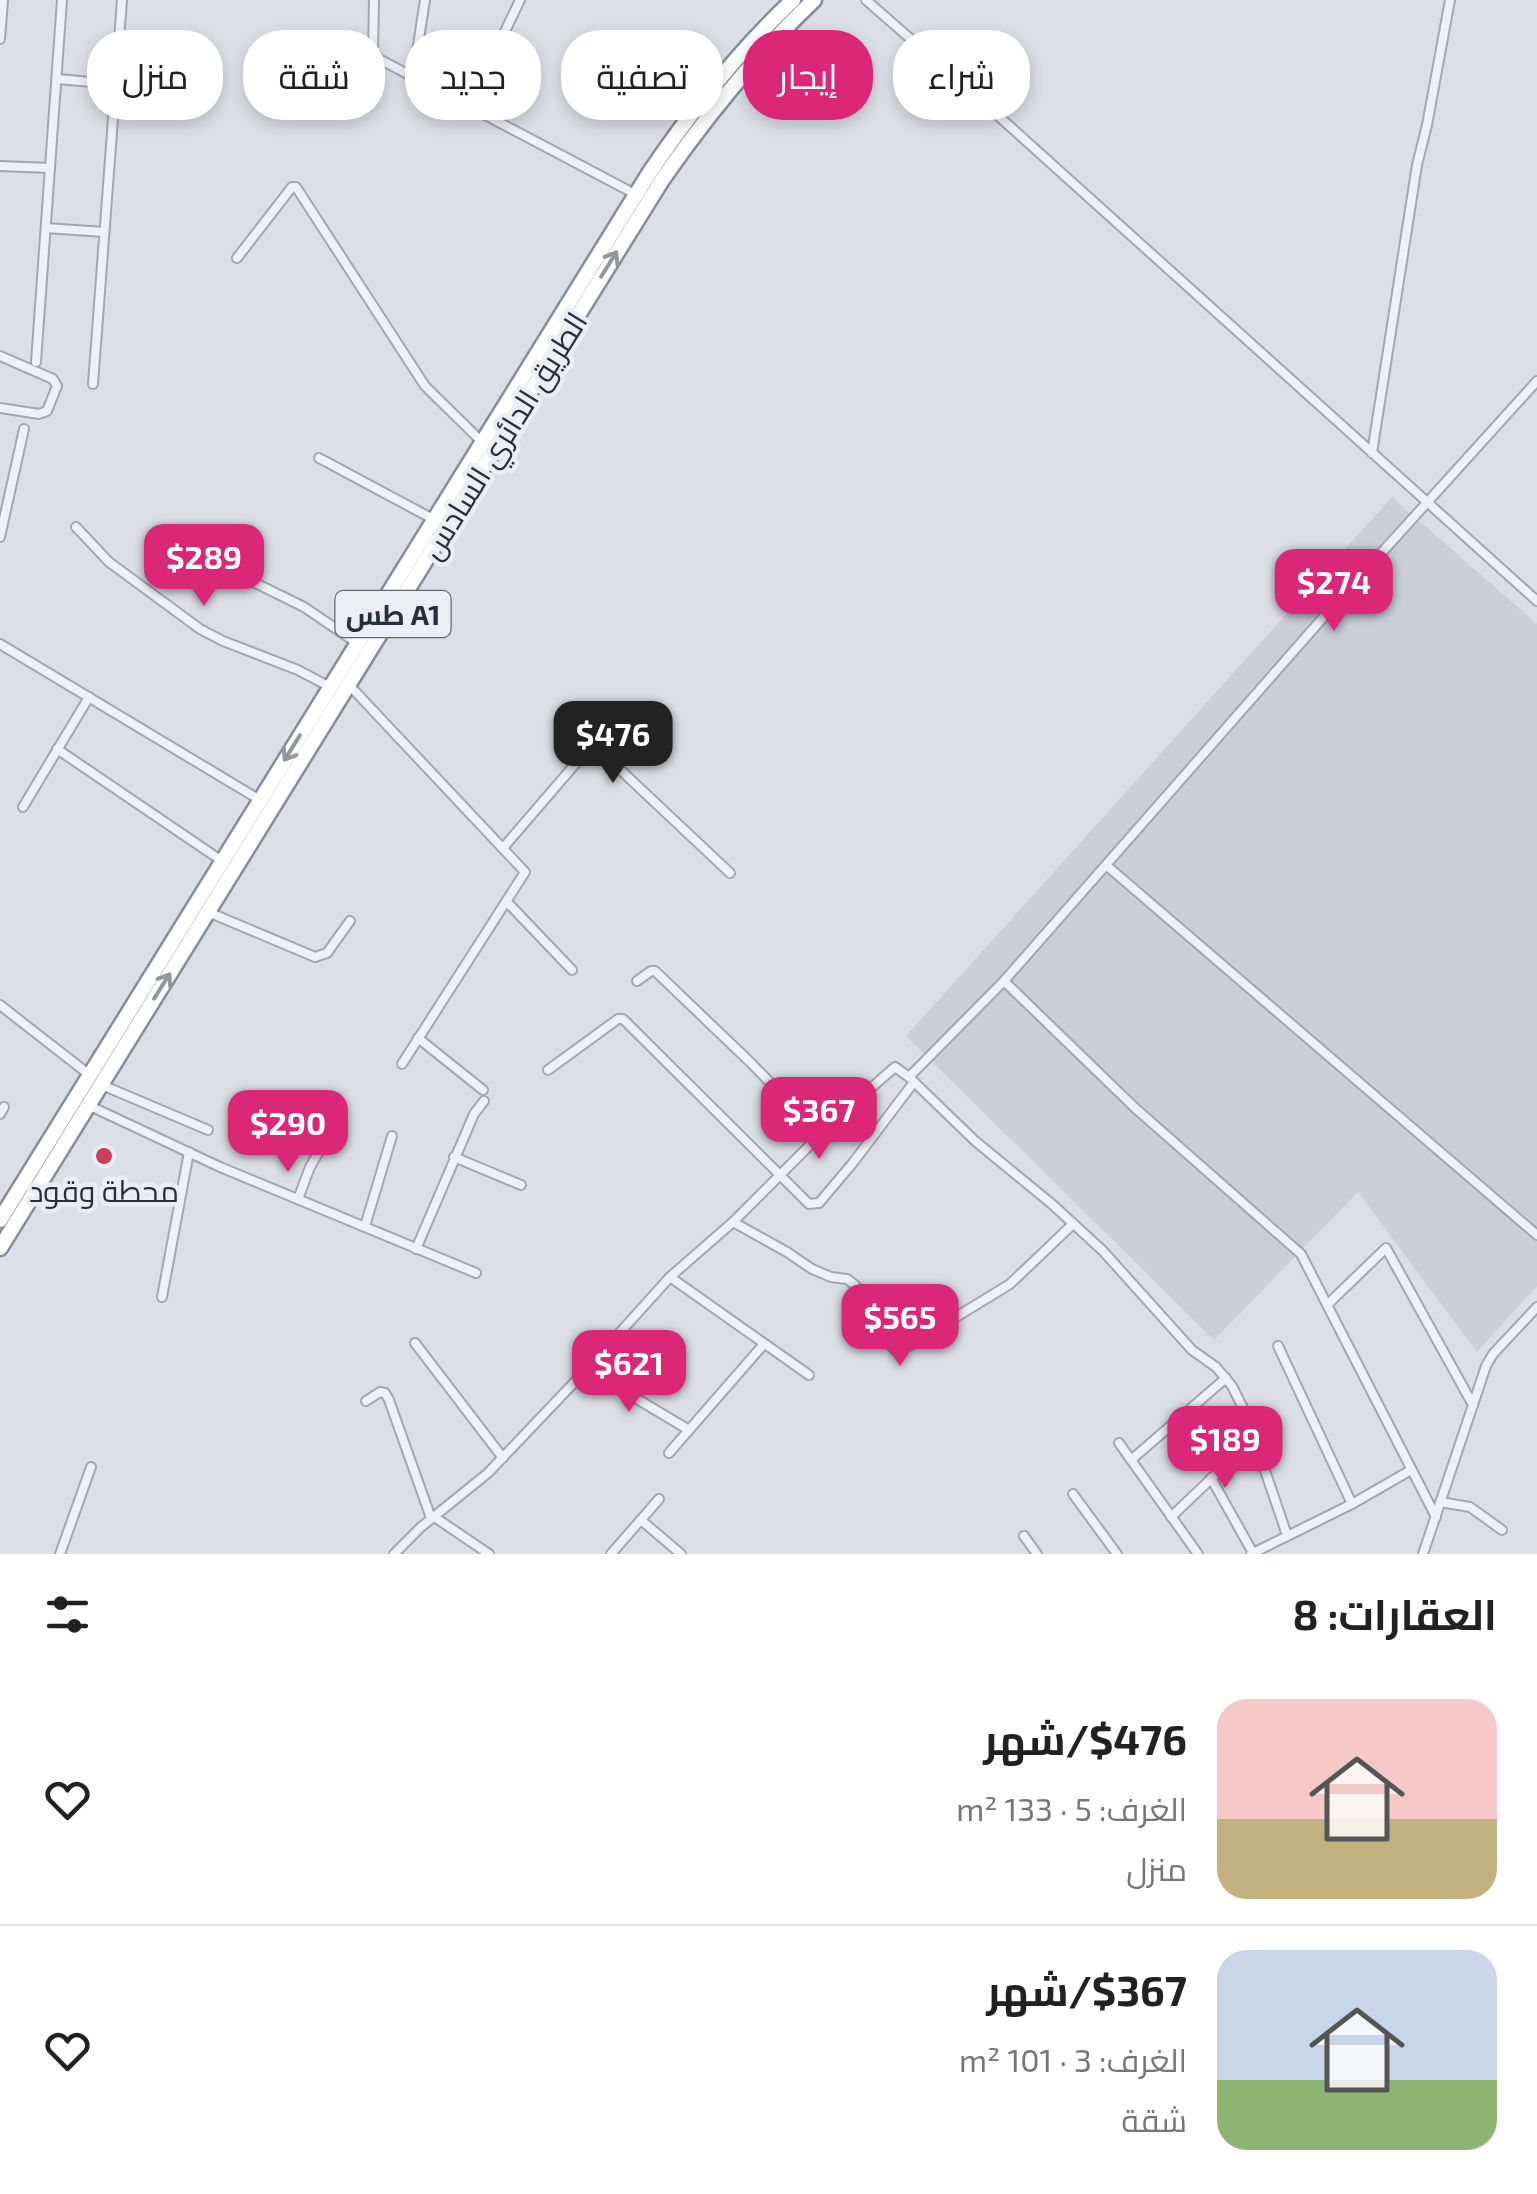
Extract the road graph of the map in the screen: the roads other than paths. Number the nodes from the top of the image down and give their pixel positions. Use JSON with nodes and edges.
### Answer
{"nodes":[{"id":1,"x":3,"y":0,"type":"edge"},
{"id":2,"x":62,"y":0,"type":"edge"},
{"id":3,"x":122,"y":0,"type":"edge"},
{"id":4,"x":374,"y":0,"type":"edge"},
{"id":5,"x":425,"y":0,"type":"edge"},
{"id":6,"x":520,"y":0,"type":"edge"},
{"id":7,"x":792,"y":0,"type":"edge"},
{"id":8,"x":814,"y":0,"type":"edge"},
{"id":9,"x":866,"y":0,"type":"edge"},
{"id":10,"x":1450,"y":0,"type":"edge"},
{"id":11,"x":120,"y":30,"type":"edge"},
{"id":12,"x":421,"y":30,"type":"edge"},
{"id":13,"x":505,"y":30,"type":"edge"},
{"id":14,"x":768,"y":30,"type":"edge"},
{"id":15,"x":780,"y":30,"type":"edge"},
{"id":16,"x":0,"y":39,"type":"edge"},
{"id":17,"x":743,"y":63,"type":"edge"},
{"id":18,"x":405,"y":72,"type":"edge"},
{"id":19,"x":57,"y":80,"type":"junction"},
{"id":20,"x":87,"y":82,"type":"edge"},
{"id":21,"x":113,"y":120,"type":"edge"},
{"id":22,"x":496,"y":120,"type":"edge"},
{"id":23,"x":0,"y":166,"type":"edge"},
{"id":24,"x":50,"y":168,"type":"junction"},
{"id":25,"x":656,"y":176,"type":"junction"},
{"id":26,"x":636,"y":194,"type":"junction"},
{"id":27,"x":46,"y":228,"type":"junction"},
{"id":28,"x":104,"y":232,"type":"junction"},
{"id":29,"x":238,"y":258,"type":"dead end"},
{"id":30,"x":0,"y":356,"type":"edge"},
{"id":31,"x":36,"y":362,"type":"dead end"},
{"id":32,"x":1537,"y":381,"type":"edge"},
{"id":33,"x":93,"y":384,"type":"dead end"},
{"id":34,"x":0,"y":408,"type":"edge"},
{"id":35,"x":24,"y":429,"type":"dead end"},
{"id":36,"x":482,"y":442,"type":"junction"},
{"id":37,"x":1372,"y":453,"type":"junction"},
{"id":38,"x":318,"y":458,"type":"dead end"},
{"id":39,"x":1427,"y":503,"type":"junction"},
{"id":40,"x":433,"y":520,"type":"junction"},
{"id":41,"x":76,"y":527,"type":"dead end"},
{"id":42,"x":205,"y":535,"type":"dead end"},
{"id":43,"x":0,"y":537,"type":"edge"},
{"id":44,"x":1537,"y":601,"type":"edge"},
{"id":45,"x":357,"y":643,"type":"junction"},
{"id":46,"x":0,"y":644,"type":"edge"},
{"id":47,"x":350,"y":686,"type":"junction"},
{"id":48,"x":330,"y":687,"type":"junction"},
{"id":49,"x":89,"y":697,"type":"junction"},
{"id":50,"x":328,"y":705,"type":"junction"},
{"id":51,"x":58,"y":749,"type":"junction"},
{"id":52,"x":260,"y":800,"type":"junction"},
{"id":53,"x":22,"y":807,"type":"dead end"},
{"id":54,"x":503,"y":848,"type":"junction"},
{"id":55,"x":222,"y":861,"type":"junction"},
{"id":56,"x":1106,"y":865,"type":"junction"},
{"id":57,"x":730,"y":873,"type":"dead end"},
{"id":58,"x":507,"y":902,"type":"junction"},
{"id":59,"x":208,"y":912,"type":"junction"},
{"id":60,"x":350,"y":921,"type":"dead end"},
{"id":61,"x":572,"y":970,"type":"dead end"},
{"id":62,"x":637,"y":982,"type":"dead end"},
{"id":63,"x":1004,"y":982,"type":"junction"},
{"id":64,"x":0,"y":1005,"type":"edge"},
{"id":65,"x":418,"y":1038,"type":"junction"},
{"id":66,"x":402,"y":1064,"type":"dead end"},
{"id":67,"x":548,"y":1070,"type":"dead end"},
{"id":68,"x":96,"y":1080,"type":"junction"},
{"id":69,"x":912,"y":1080,"type":"junction"},
{"id":70,"x":484,"y":1090,"type":"dead end"},
{"id":71,"x":484,"y":1101,"type":"dead end"},
{"id":72,"x":88,"y":1105,"type":"junction"},
{"id":73,"x":208,"y":1130,"type":"dead end"},
{"id":74,"x":331,"y":1132,"type":"dead end"},
{"id":75,"x":820,"y":1134,"type":"junction"},
{"id":76,"x":392,"y":1136,"type":"dead end"},
{"id":77,"x":189,"y":1152,"type":"junction"},
{"id":78,"x":454,"y":1157,"type":"junction"},
{"id":79,"x":780,"y":1174,"type":"junction"},
{"id":80,"x":521,"y":1185,"type":"dead end"},
{"id":81,"x":298,"y":1199,"type":"junction"},
{"id":82,"x":0,"y":1220,"type":"edge"},
{"id":83,"x":733,"y":1222,"type":"junction"},
{"id":84,"x":1073,"y":1224,"type":"junction"},
{"id":85,"x":365,"y":1226,"type":"junction"},
{"id":86,"x":1537,"y":1235,"type":"edge"},
{"id":87,"x":0,"y":1248,"type":"edge"},
{"id":88,"x":416,"y":1249,"type":"junction"},
{"id":89,"x":476,"y":1273,"type":"dead end"},
{"id":90,"x":670,"y":1277,"type":"junction"},
{"id":91,"x":162,"y":1297,"type":"dead end"},
{"id":92,"x":1327,"y":1305,"type":"junction"},
{"id":93,"x":1537,"y":1307,"type":"edge"},
{"id":94,"x":415,"y":1343,"type":"dead end"},
{"id":95,"x":764,"y":1344,"type":"junction"},
{"id":96,"x":1278,"y":1346,"type":"dead end"},
{"id":97,"x":587,"y":1369,"type":"junction"},
{"id":98,"x":808,"y":1375,"type":"dead end"},
{"id":99,"x":1226,"y":1378,"type":"junction"},
{"id":100,"x":366,"y":1402,"type":"dead end"},
{"id":101,"x":1473,"y":1405,"type":"junction"},
{"id":102,"x":689,"y":1430,"type":"junction"},
{"id":103,"x":1254,"y":1438,"type":"junction"},
{"id":104,"x":1119,"y":1443,"type":"dead end"},
{"id":105,"x":669,"y":1454,"type":"dead end"},
{"id":106,"x":503,"y":1458,"type":"junction"},
{"id":107,"x":1131,"y":1460,"type":"junction"},
{"id":108,"x":91,"y":1467,"type":"dead end"},
{"id":109,"x":1411,"y":1470,"type":"junction"},
{"id":110,"x":1211,"y":1478,"type":"junction"},
{"id":111,"x":1073,"y":1494,"type":"dead end"},
{"id":112,"x":659,"y":1499,"type":"dead end"},
{"id":113,"x":1440,"y":1502,"type":"junction"},
{"id":114,"x":1352,"y":1504,"type":"junction"},
{"id":115,"x":1171,"y":1516,"type":"junction"},
{"id":116,"x":432,"y":1517,"type":"junction"},
{"id":117,"x":1436,"y":1517,"type":"junction"},
{"id":118,"x":640,"y":1520,"type":"junction"},
{"id":119,"x":1502,"y":1530,"type":"dead end"},
{"id":120,"x":1286,"y":1535,"type":"junction"},
{"id":121,"x":1024,"y":1536,"type":"dead end"},
{"id":122,"x":60,"y":1554,"type":"edge"},
{"id":123,"x":394,"y":1554,"type":"edge"},
{"id":124,"x":489,"y":1554,"type":"edge"},
{"id":125,"x":612,"y":1554,"type":"edge"},
{"id":126,"x":680,"y":1554,"type":"edge"},
{"id":127,"x":1037,"y":1554,"type":"edge"},
{"id":128,"x":1117,"y":1554,"type":"edge"},
{"id":129,"x":1198,"y":1554,"type":"edge"},
{"id":130,"x":1252,"y":1554,"type":"edge"},
{"id":131,"x":1422,"y":1554,"type":"edge"}],
"edges":[{"from":1,"to":16,"type":"street"},
{"from":2,"to":19,"type":"street"},
{"from":3,"to":11,"type":"street"},
{"from":4,"to":18,"type":"street"},
{"from":5,"to":12,"type":"street"},
{"from":6,"to":13,"type":"street"},
{"from":7,"to":14,"type":"highway","name":"الطريق الدائري السادس","number":"طس A1"},
{"from":8,"to":15,"type":"highway","name":"الطريق الدائري السادس","number":"طس A1"},
{"from":9,"to":37,"type":"street"},
{"from":10,"to":37,"type":"street"},
{"from":17,"to":25,"type":"highway","name":"الطريق الدائري السادس","number":"طس A1"},
{"from":19,"to":20,"type":"street"},
{"from":19,"to":24,"type":"street"},
{"from":21,"to":28,"type":"street"},
{"from":22,"to":26,"type":"street"},
{"from":23,"to":24,"type":"street"},
{"from":24,"to":27,"type":"street"},
{"from":25,"to":26,"type":"highway","name":"الطريق الدائري السادس","number":"طس A1"},
{"from":47,"to":25,"type":"highway","name":"الطريق الدائري السادس","number":"طس A1","one_way":true},
{"from":26,"to":36,"type":"highway","name":"الطريق الدائري السادس","number":"طس A1"},
{"from":27,"to":28,"type":"street"},
{"from":27,"to":31,"type":"street"},
{"from":28,"to":33,"type":"street"},
{"from":29,"to":36,"type":"street"},
{"from":30,"to":34,"type":"street"},
{"from":32,"to":39,"type":"street"},
{"from":35,"to":43,"type":"street"},
{"from":36,"to":40,"type":"highway","name":"الطريق الدائري السادس","number":"طس A1"},
{"from":37,"to":39,"type":"street"},
{"from":38,"to":40,"type":"street"},
{"from":39,"to":44,"type":"street"},
{"from":39,"to":56,"type":"street"},
{"from":40,"to":45,"type":"highway","name":"الطريق الدائري السادس","number":"طس A1"},
{"from":41,"to":48,"type":"street"},
{"from":42,"to":45,"type":"street"},
{"from":45,"to":48,"type":"highway","name":"الطريق الدائري السادس","number":"طس A1"},
{"from":46,"to":49,"type":"street"},
{"from":47,"to":50,"type":"highway","name":"الطريق الدائري السادس","number":"طس A1"},
{"from":47,"to":54,"type":"street"},
{"from":48,"to":50,"type":"highway","name":"الطريق الدائري السادس","number":"طس A1"},
{"from":49,"to":51,"type":"street"},
{"from":49,"to":52,"type":"street"},
{"from":50,"to":52,"type":"highway","name":"الطريق الدائري السادس","number":"طس A1","one_way":true},
{"from":50,"to":59,"type":"highway","name":"الطريق الدائري السادس","number":"طس A1"},
{"from":51,"to":53,"type":"street"},
{"from":51,"to":55,"type":"street"},
{"from":52,"to":55,"type":"highway","name":"الطريق الدائري السادس","number":"طس A1"},
{"from":54,"to":57,"type":"street"},
{"from":54,"to":58,"type":"street"},
{"from":55,"to":68,"type":"highway","name":"الطريق الدائري السادس","number":"طس A1"},
{"from":56,"to":63,"type":"street"},
{"from":56,"to":86,"type":"street"},
{"from":58,"to":61,"type":"street"},
{"from":58,"to":65,"type":"street"},
{"from":59,"to":60,"type":"street"},
{"from":68,"to":59,"type":"highway","name":"الطريق الدائري السادس","number":"طس A1","one_way":true},
{"from":62,"to":75,"type":"street"},
{"from":63,"to":69,"type":"street"},
{"from":63,"to":92,"type":"street"},
{"from":64,"to":68,"type":"street"},
{"from":65,"to":66,"type":"street"},
{"from":65,"to":70,"type":"street"},
{"from":67,"to":79,"type":"street"},
{"from":68,"to":72,"type":"highway","name":"الطريق الدائري السادس","number":"طس A1"},
{"from":68,"to":73,"type":"street"},
{"from":68,"to":82,"type":"highway","name":"الطريق الدائري السادس","number":"طس A1"},
{"from":69,"to":75,"type":"street"},
{"from":69,"to":79,"type":"street"},
{"from":69,"to":84,"type":"street"},
{"from":71,"to":78,"type":"street"},
{"from":72,"to":77,"type":"street"},
{"from":72,"to":87,"type":"highway","name":"الطريق الدائري السادس","number":"طس A1"},
{"from":74,"to":81,"type":"street"},
{"from":75,"to":79,"type":"street"},
{"from":76,"to":85,"type":"street"},
{"from":77,"to":81,"type":"street"},
{"from":77,"to":91,"type":"street"},
{"from":78,"to":80,"type":"street"},
{"from":78,"to":88,"type":"street"},
{"from":79,"to":83,"type":"street"},
{"from":81,"to":85,"type":"street"},
{"from":83,"to":84,"type":"street"},
{"from":83,"to":90,"type":"street"},
{"from":84,"to":99,"type":"street"},
{"from":85,"to":88,"type":"street"},
{"from":88,"to":89,"type":"street"},
{"from":90,"to":95,"type":"street"},
{"from":90,"to":97,"type":"street"},
{"from":92,"to":101,"type":"street"},
{"from":92,"to":109,"type":"street"},
{"from":93,"to":101,"type":"street"},
{"from":94,"to":106,"type":"street"},
{"from":95,"to":98,"type":"street"},
{"from":95,"to":102,"type":"street"},
{"from":96,"to":114,"type":"street"},
{"from":97,"to":102,"type":"street"},
{"from":97,"to":106,"type":"street"},
{"from":99,"to":103,"type":"street"},
{"from":99,"to":107,"type":"street"},
{"from":100,"to":116,"type":"street"},
{"from":101,"to":113,"type":"street"},
{"from":102,"to":105,"type":"street"},
{"from":103,"to":110,"type":"street"},
{"from":103,"to":120,"type":"street"},
{"from":104,"to":107,"type":"street"},
{"from":106,"to":116,"type":"street"},
{"from":107,"to":115,"type":"street"},
{"from":108,"to":122,"type":"street"},
{"from":109,"to":114,"type":"street"},
{"from":109,"to":117,"type":"street"},
{"from":110,"to":115,"type":"street"},
{"from":110,"to":130,"type":"street"},
{"from":111,"to":128,"type":"street"},
{"from":112,"to":118,"type":"street"},
{"from":113,"to":117,"type":"street"},
{"from":113,"to":119,"type":"street"},
{"from":114,"to":120,"type":"street"},
{"from":115,"to":129,"type":"street"},
{"from":116,"to":123,"type":"street"},
{"from":116,"to":124,"type":"street"},
{"from":117,"to":131,"type":"street"},
{"from":118,"to":125,"type":"street"},
{"from":118,"to":126,"type":"street"},
{"from":120,"to":130,"type":"street"},
{"from":121,"to":127,"type":"street"}]}
